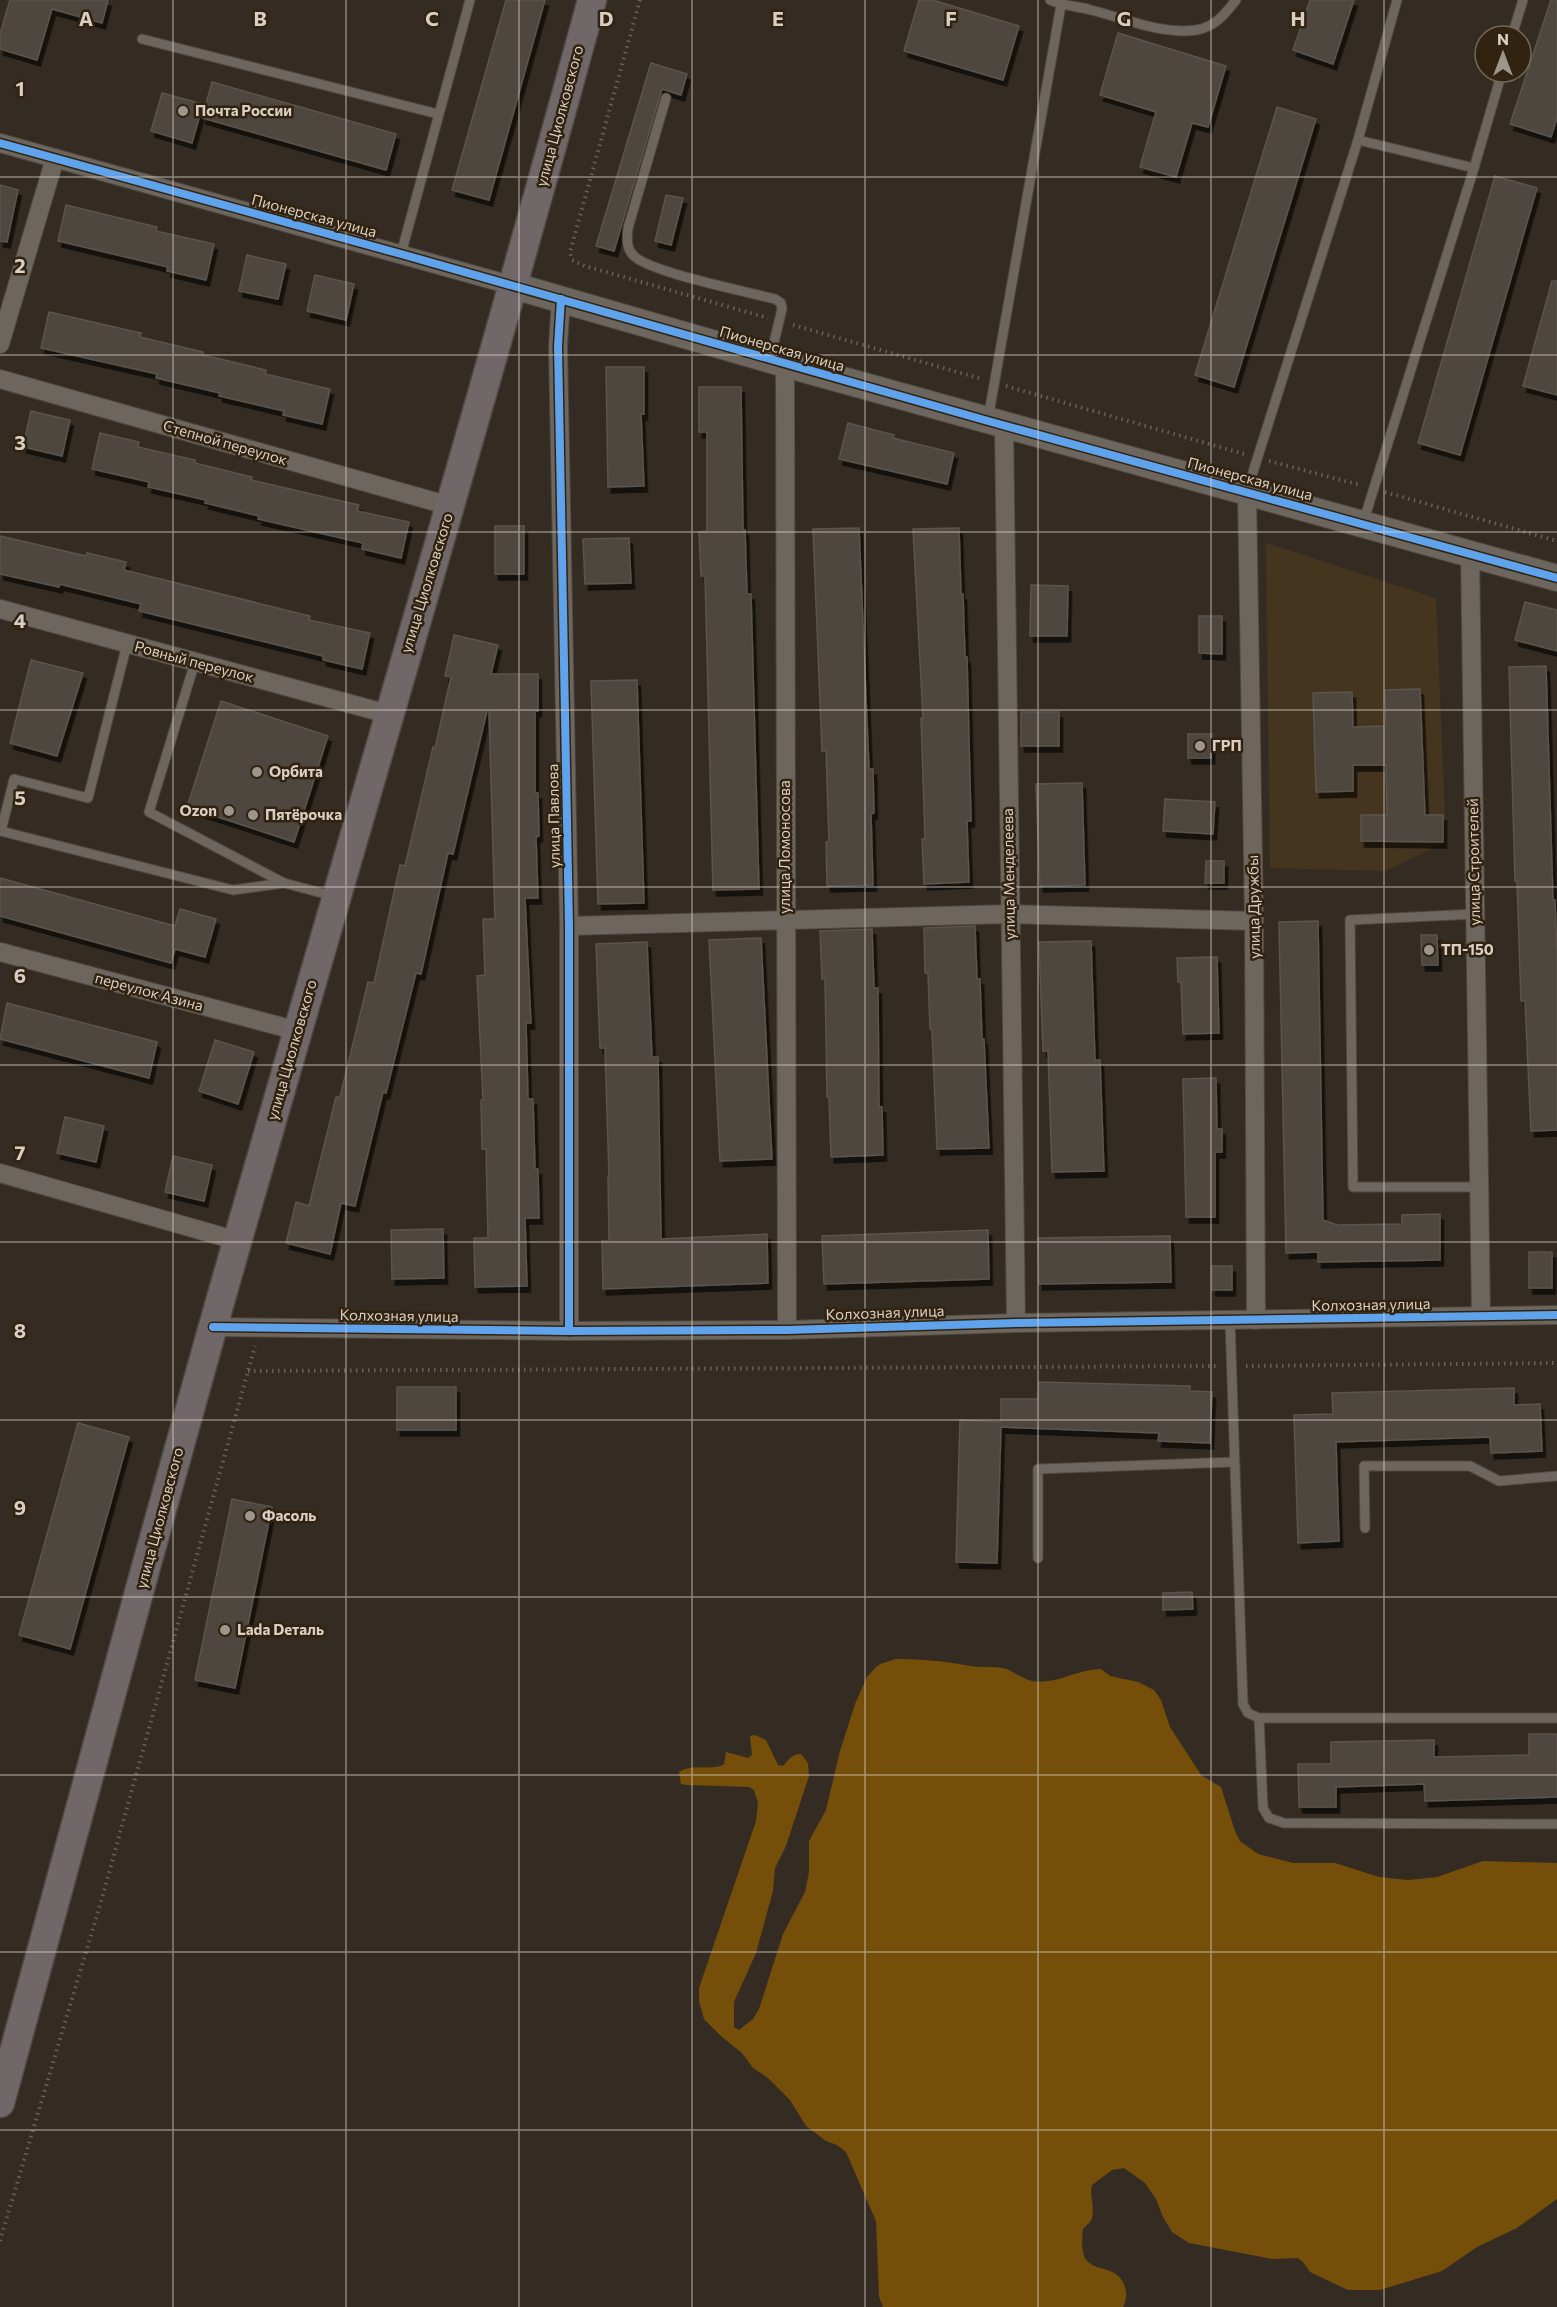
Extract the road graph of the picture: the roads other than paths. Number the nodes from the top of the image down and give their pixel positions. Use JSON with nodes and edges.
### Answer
{"nodes":[{"id":1,"x":470,"y":0,"type":"edge"},
{"id":2,"x":592,"y":0,"type":"edge"},
{"id":3,"x":1050,"y":0,"type":"edge"},
{"id":4,"x":1236,"y":0,"type":"edge"},
{"id":5,"x":1397,"y":0,"type":"edge"},
{"id":6,"x":1523,"y":0,"type":"edge"},
{"id":7,"x":1061,"y":5,"type":"junction"},
{"id":8,"x":1516,"y":24,"type":"edge"},
{"id":9,"x":142,"y":39,"type":"dead end"},
{"id":10,"x":1498,"y":84,"type":"edge"},
{"id":11,"x":666,"y":98,"type":"dead end"},
{"id":12,"x":438,"y":114,"type":"junction"},
{"id":13,"x":1358,"y":140,"type":"junction"},
{"id":14,"x":0,"y":143,"type":"edge"},
{"id":15,"x":55,"y":158,"type":"junction"},
{"id":16,"x":1474,"y":168,"type":"junction"},
{"id":17,"x":401,"y":254,"type":"junction"},
{"id":18,"x":514,"y":286,"type":"junction"},
{"id":19,"x":561,"y":299,"type":"junction"},
{"id":20,"x":0,"y":344,"type":"edge"},
{"id":21,"x":777,"y":362,"type":"junction"},
{"id":22,"x":0,"y":379,"type":"edge"},
{"id":23,"x":996,"y":423,"type":"junction"},
{"id":24,"x":1247,"y":493,"type":"junction"},
{"id":25,"x":450,"y":506,"type":"junction"},
{"id":26,"x":1362,"y":524,"type":"junction"},
{"id":27,"x":1470,"y":553,"type":"junction"},
{"id":28,"x":1557,"y":578,"type":"edge"},
{"id":29,"x":0,"y":609,"type":"edge"},
{"id":30,"x":127,"y":644,"type":"junction"},
{"id":31,"x":195,"y":662,"type":"junction"},
{"id":32,"x":388,"y":714,"type":"junction"},
{"id":33,"x":284,"y":883,"type":"junction"},
{"id":34,"x":336,"y":897,"type":"junction"},
{"id":35,"x":1010,"y":914,"type":"junction"},
{"id":36,"x":1475,"y":914,"type":"junction"},
{"id":37,"x":785,"y":920,"type":"junction"},
{"id":38,"x":1254,"y":921,"type":"junction"},
{"id":39,"x":569,"y":926,"type":"junction"},
{"id":40,"x":0,"y":952,"type":"edge"},
{"id":41,"x":298,"y":1031,"type":"junction"},
{"id":42,"x":0,"y":1173,"type":"edge"},
{"id":43,"x":1479,"y":1187,"type":"junction"},
{"id":44,"x":238,"y":1241,"type":"junction"},
{"id":45,"x":1557,"y":1315,"type":"edge"},
{"id":46,"x":1481,"y":1316,"type":"junction"},
{"id":47,"x":1256,"y":1320,"type":"junction"},
{"id":48,"x":1230,"y":1321,"type":"junction"},
{"id":49,"x":1016,"y":1323,"type":"junction"},
{"id":50,"x":213,"y":1327,"type":"junction"},
{"id":51,"x":787,"y":1330,"type":"junction"},
{"id":52,"x":569,"y":1331,"type":"junction"},
{"id":53,"x":1234,"y":1462,"type":"junction"},
{"id":54,"x":1557,"y":1476,"type":"edge"},
{"id":55,"x":1365,"y":1528,"type":"dead end"},
{"id":56,"x":1038,"y":1558,"type":"dead end"},
{"id":57,"x":1259,"y":1718,"type":"junction"},
{"id":58,"x":1557,"y":1718,"type":"edge"},
{"id":59,"x":1557,"y":1824,"type":"edge"},
{"id":60,"x":0,"y":2103,"type":"edge"}],
"edges":[{"from":1,"to":12,"type":"lane"},
{"from":2,"to":18,"type":"main road","name":"улица Циолковского"},
{"from":3,"to":7,"type":"lane"},
{"from":4,"to":7,"type":"lane"},
{"from":5,"to":13,"type":"lane"},
{"from":6,"to":8,"type":"lane"},
{"from":7,"to":23,"type":"lane"},
{"from":9,"to":12,"type":"lane"},
{"from":10,"to":16,"type":"lane"},
{"from":11,"to":21,"type":"lane"},
{"from":12,"to":17,"type":"lane"},
{"from":13,"to":16,"type":"lane"},
{"from":13,"to":24,"type":"lane"},
{"from":14,"to":15,"type":"street","name":"Пионерская улица"},
{"from":15,"to":17,"type":"street","name":"Пионерская улица"},
{"from":15,"to":20,"type":"street"},
{"from":16,"to":26,"type":"lane"},
{"from":17,"to":18,"type":"street","name":"Пионерская улица"},
{"from":18,"to":19,"type":"street","name":"Пионерская улица"},
{"from":18,"to":25,"type":"main road","name":"улица Циолковского"},
{"from":19,"to":21,"type":"street","name":"Пионерская улица"},
{"from":19,"to":39,"type":"street","name":"улица Павлова"},
{"from":21,"to":23,"type":"street","name":"Пионерская улица"},
{"from":21,"to":37,"type":"street","name":"улица Ломоносова"},
{"from":22,"to":25,"type":"street","name":"Степной переулок"},
{"from":23,"to":24,"type":"street","name":"Пионерская улица"},
{"from":23,"to":35,"type":"street","name":"улица Менделеева"},
{"from":24,"to":26,"type":"street","name":"Пионерская улица"},
{"from":24,"to":38,"type":"street","name":"улица Дружбы"},
{"from":25,"to":32,"type":"main road","name":"улица Циолковского"},
{"from":26,"to":27,"type":"street","name":"Пионерская улица"},
{"from":27,"to":28,"type":"street","name":"Пионерская улица"},
{"from":27,"to":36,"type":"street","name":"улица Строителей"},
{"from":29,"to":30,"type":"street","name":"Ровный переулок"},
{"from":30,"to":31,"type":"street","name":"Ровный переулок"},
{"from":30,"to":33,"type":"lane"},
{"from":31,"to":32,"type":"street","name":"Ровный переулок"},
{"from":31,"to":33,"type":"lane"},
{"from":32,"to":34,"type":"main road","name":"улица Циолковского"},
{"from":33,"to":34,"type":"lane"},
{"from":34,"to":41,"type":"main road","name":"улица Циолковского"},
{"from":35,"to":37,"type":"street"},
{"from":35,"to":38,"type":"street"},
{"from":35,"to":49,"type":"street","name":"улица Менделеева"},
{"from":36,"to":43,"type":"street","name":"улица Строителей"},
{"from":36,"to":43,"type":"lane"},
{"from":37,"to":39,"type":"street"},
{"from":37,"to":51,"type":"street","name":"улица Ломоносова"},
{"from":38,"to":47,"type":"street","name":"улица Дружбы"},
{"from":39,"to":52,"type":"street","name":"улица Павлова"},
{"from":40,"to":41,"type":"street","name":"переулок Азина"},
{"from":41,"to":44,"type":"main road","name":"улица Циолковского"},
{"from":42,"to":44,"type":"street"},
{"from":43,"to":46,"type":"street","name":"улица Строителей"},
{"from":44,"to":50,"type":"main road","name":"улица Циолковского"},
{"from":45,"to":46,"type":"street","name":"Колхозная улица"},
{"from":46,"to":47,"type":"street","name":"Колхозная улица"},
{"from":47,"to":48,"type":"street","name":"Колхозная улица"},
{"from":48,"to":49,"type":"street","name":"Колхозная улица"},
{"from":48,"to":53,"type":"lane"},
{"from":49,"to":51,"type":"street","name":"Колхозная улица"},
{"from":50,"to":52,"type":"street","name":"Колхозная улица"},
{"from":50,"to":60,"type":"main road","name":"улица Циолковского"},
{"from":51,"to":52,"type":"street","name":"Колхозная улица"},
{"from":53,"to":56,"type":"lane"},
{"from":53,"to":57,"type":"lane"},
{"from":54,"to":55,"type":"lane"},
{"from":57,"to":58,"type":"lane"},
{"from":57,"to":59,"type":"lane"}]}
